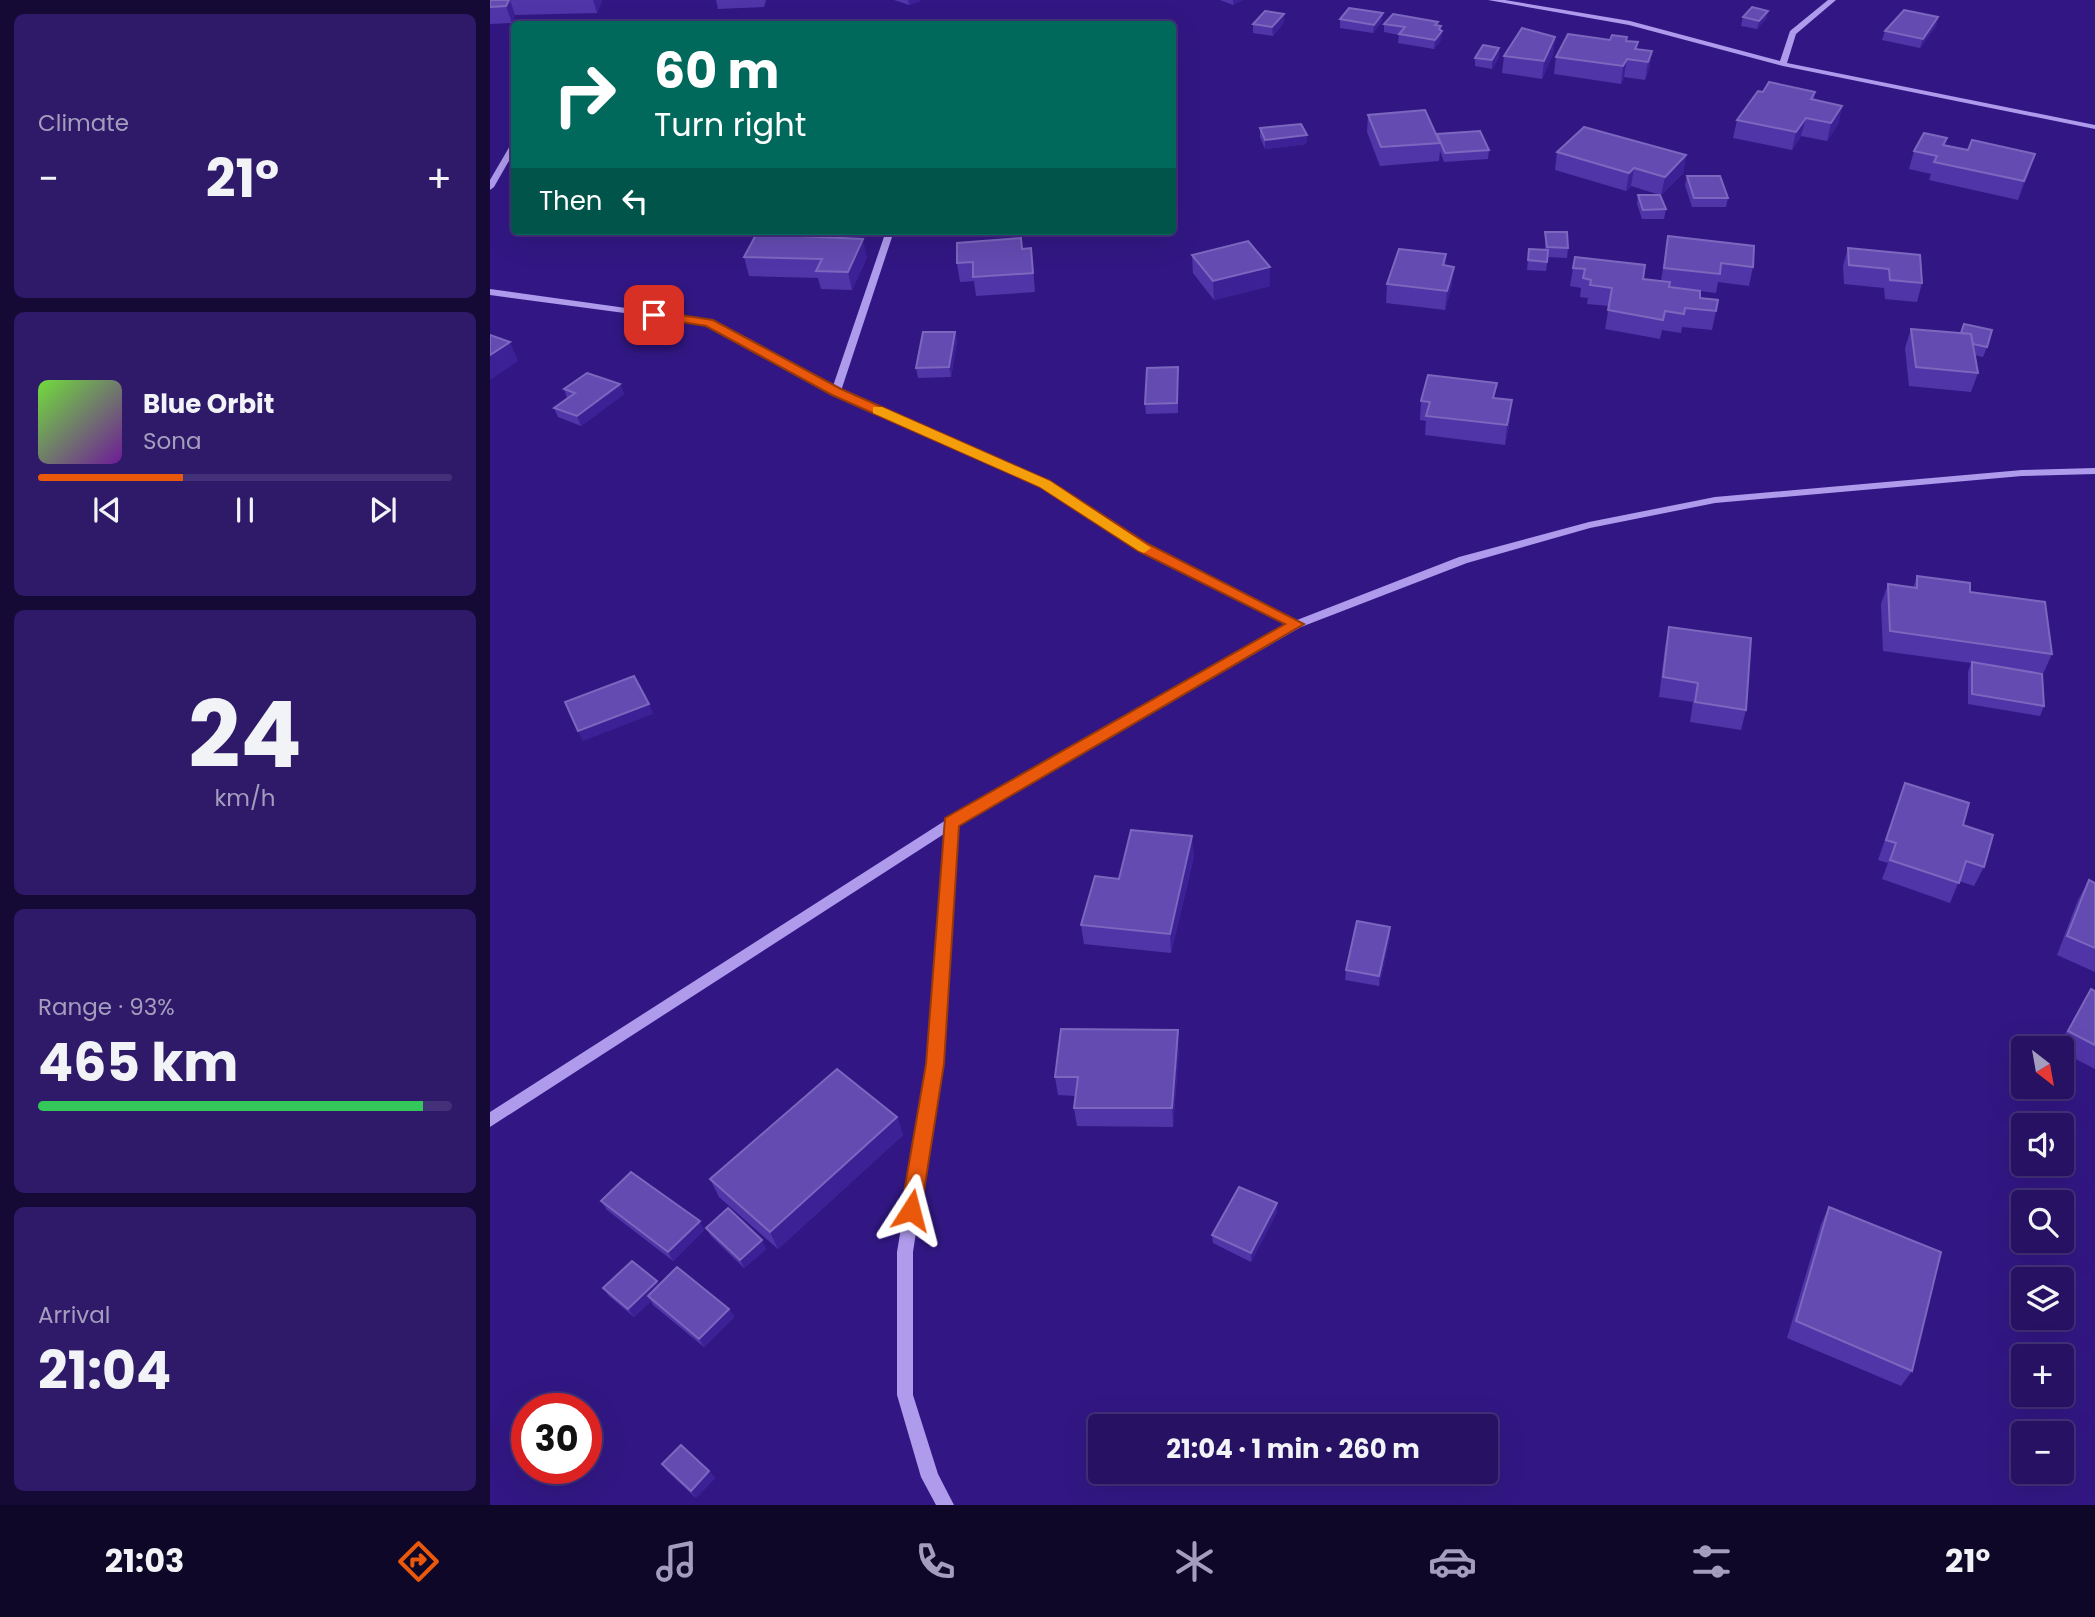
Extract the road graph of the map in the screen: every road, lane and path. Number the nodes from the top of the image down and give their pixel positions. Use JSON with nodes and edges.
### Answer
{"nodes":[{"id":1,"x":1493,"y":0,"type":"edge"},
{"id":2,"x":1832,"y":0,"type":"edge"},
{"id":3,"x":1783,"y":64,"type":"junction"},
{"id":4,"x":2095,"y":127,"type":"edge"},
{"id":5,"x":511,"y":151,"type":"edge"},
{"id":6,"x":490,"y":187,"type":"edge"},
{"id":7,"x":889,"y":235,"type":"edge"},
{"id":8,"x":490,"y":292,"type":"edge"},
{"id":9,"x":836,"y":392,"type":"junction"},
{"id":10,"x":2095,"y":471,"type":"edge"},
{"id":11,"x":1297,"y":624,"type":"junction"},
{"id":12,"x":951,"y":823,"type":"junction"},
{"id":13,"x":490,"y":1120,"type":"edge"},
{"id":14,"x":945,"y":1505,"type":"edge"}],
"edges":[{"from":1,"to":3,"type":"street"},
{"from":2,"to":3,"type":"street"},
{"from":3,"to":4,"type":"street"},
{"from":5,"to":6,"type":"street"},
{"from":7,"to":9,"type":"street"},
{"from":8,"to":9,"type":"street"},
{"from":9,"to":11,"type":"street"},
{"from":10,"to":11,"type":"street"},
{"from":11,"to":12,"type":"street"},
{"from":12,"to":13,"type":"street"},
{"from":12,"to":14,"type":"street"}]}
